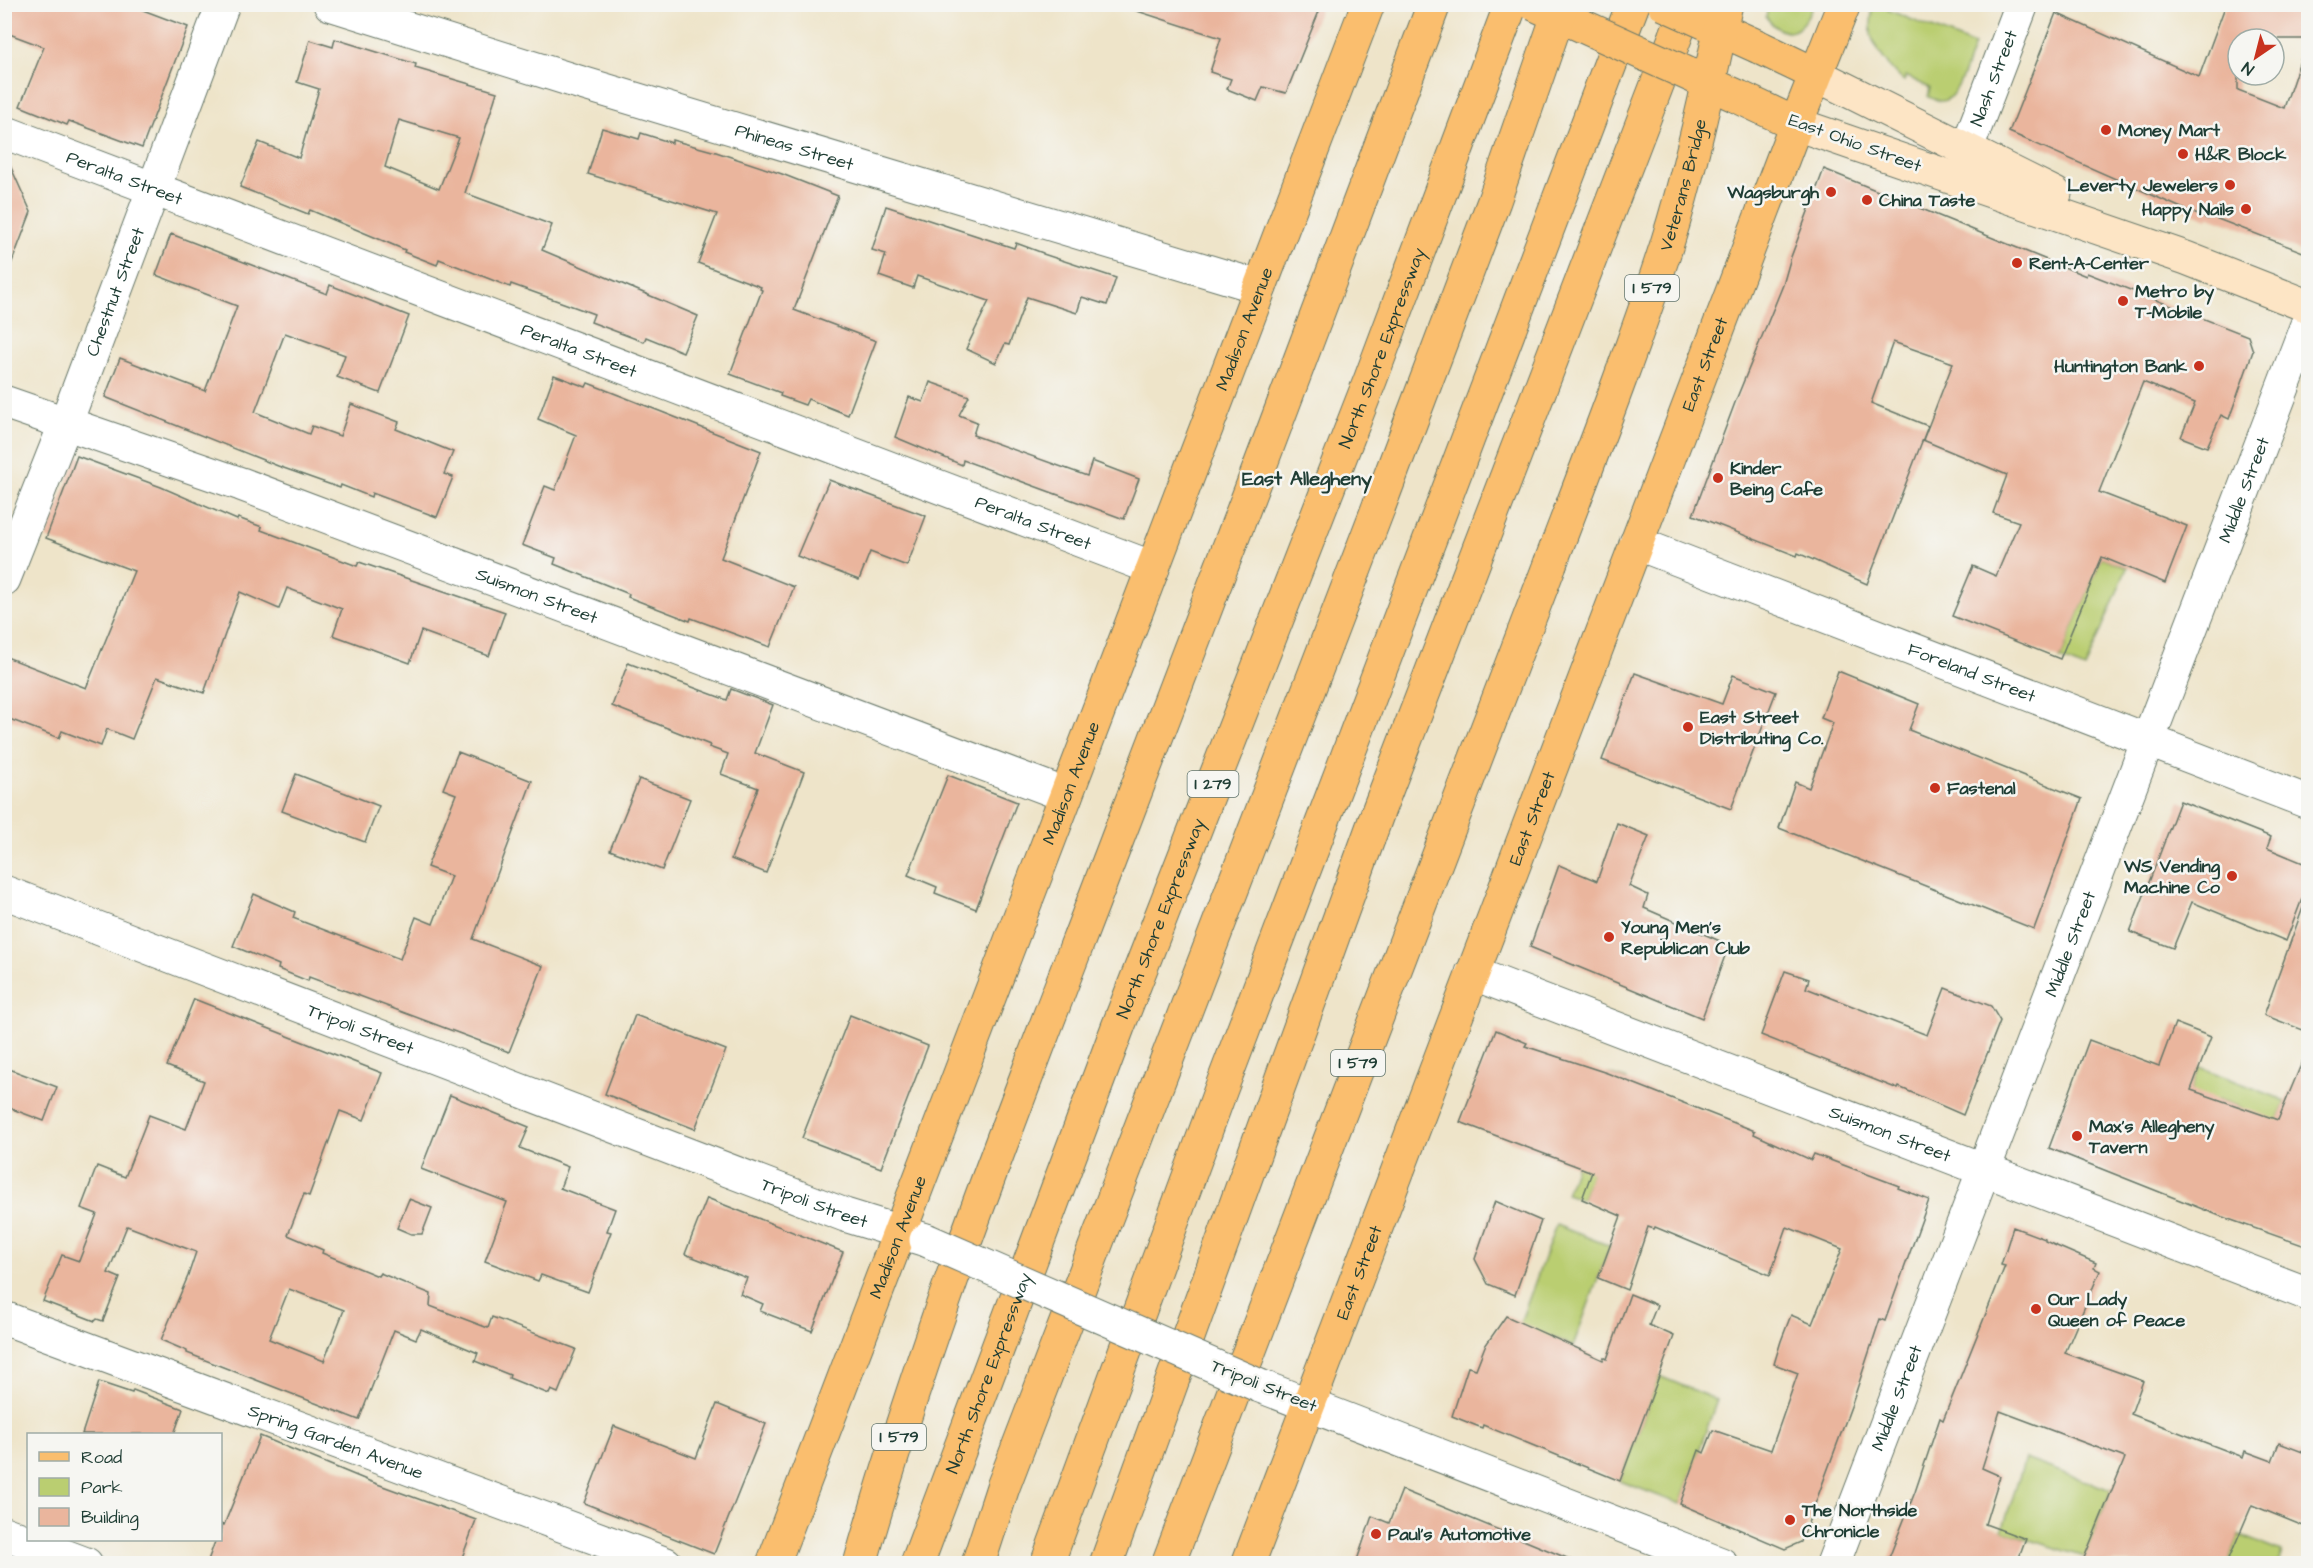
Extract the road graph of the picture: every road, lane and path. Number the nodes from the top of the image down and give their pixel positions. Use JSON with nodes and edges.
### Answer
{"nodes":[{"id":1,"x":223,"y":4,"type":"edge"},
{"id":2,"x":330,"y":4,"type":"edge"},
{"id":3,"x":1368,"y":4,"type":"edge"},
{"id":4,"x":1434,"y":4,"type":"edge"},
{"id":5,"x":1511,"y":4,"type":"edge"},
{"id":6,"x":1534,"y":4,"type":"edge"},
{"id":7,"x":1562,"y":4,"type":"edge"},
{"id":8,"x":1633,"y":4,"type":"edge"},
{"id":9,"x":1664,"y":4,"type":"edge"},
{"id":10,"x":1688,"y":4,"type":"edge"},
{"id":11,"x":1726,"y":4,"type":"edge"},
{"id":12,"x":1844,"y":4,"type":"edge"},
{"id":13,"x":2022,"y":4,"type":"edge"},
{"id":14,"x":1815,"y":74,"type":"junction"},
{"id":15,"x":1796,"y":124,"type":"junction"},
{"id":16,"x":4,"y":132,"type":"edge"},
{"id":17,"x":1965,"y":151,"type":"junction"},
{"id":18,"x":154,"y":188,"type":"junction"},
{"id":19,"x":2186,"y":258,"type":"junction"},
{"id":20,"x":1260,"y":287,"type":"junction"},
{"id":21,"x":2308,"y":306,"type":"edge"},
{"id":22,"x":2308,"y":322,"type":"edge"},
{"id":23,"x":4,"y":402,"type":"edge"},
{"id":24,"x":65,"y":425,"type":"junction"},
{"id":25,"x":1636,"y":543,"type":"junction"},
{"id":26,"x":1153,"y":568,"type":"junction"},
{"id":27,"x":4,"y":579,"type":"edge"},
{"id":28,"x":2149,"y":740,"type":"junction"},
{"id":29,"x":1066,"y":795,"type":"junction"},
{"id":30,"x":2308,"y":802,"type":"edge"},
{"id":31,"x":4,"y":892,"type":"edge"},
{"id":32,"x":1472,"y":973,"type":"junction"},
{"id":33,"x":1984,"y":1170,"type":"junction"},
{"id":34,"x":913,"y":1235,"type":"junction"},
{"id":35,"x":2308,"y":1294,"type":"edge"},
{"id":36,"x":4,"y":1318,"type":"edge"},
{"id":37,"x":1308,"y":1405,"type":"junction"},
{"id":38,"x":4,"y":1533,"type":"edge"},
{"id":39,"x":86,"y":1563,"type":"edge"},
{"id":40,"x":666,"y":1563,"type":"edge"},
{"id":41,"x":773,"y":1563,"type":"edge"},
{"id":42,"x":860,"y":1563,"type":"edge"},
{"id":43,"x":917,"y":1563,"type":"edge"},
{"id":44,"x":978,"y":1563,"type":"edge"},
{"id":45,"x":1047,"y":1563,"type":"edge"},
{"id":46,"x":1106,"y":1563,"type":"edge"},
{"id":47,"x":1168,"y":1563,"type":"edge"},
{"id":48,"x":1248,"y":1563,"type":"edge"},
{"id":49,"x":1721,"y":1563,"type":"edge"},
{"id":50,"x":1833,"y":1563,"type":"edge"}],
"edges":[{"from":1,"to":18,"type":"street","name":"Chestnut Street"},
{"from":2,"to":20,"type":"street","name":"Phineas Street"},
{"from":3,"to":20,"type":"main road","name":"Madison Avenue"},
{"from":4,"to":42,"type":"main road","number":"I 579"},
{"from":5,"to":43,"type":"main road","name":"North Shore Expressway","number":"I 279"},
{"from":6,"to":15,"type":"main road","name":"East Ohio Street","bridge":true},
{"from":7,"to":44,"type":"main road","bridge":true},
{"from":8,"to":45,"type":"main road"},
{"from":9,"to":14,"type":"main road","name":"East Ohio Street","bridge":true},
{"from":10,"to":46,"type":"main road"},
{"from":11,"to":47,"type":"main road","name":"Veterans Bridge","number":"I 579","bridge":true},
{"from":12,"to":14,"type":"main road","name":"East Street"},
{"from":13,"to":17,"type":"street","name":"Nash Street"},
{"from":14,"to":15,"type":"main road","name":"East Street"},
{"from":14,"to":17,"type":"main road","name":"East Ohio Street"},
{"from":15,"to":19,"type":"main road","name":"East Ohio Street"},
{"from":15,"to":25,"type":"main road","name":"East Street"},
{"from":16,"to":18,"type":"street","name":"Peralta Street"},
{"from":17,"to":19,"type":"main road","name":"East Ohio Street"},
{"from":18,"to":24,"type":"street","name":"Chestnut Street"},
{"from":18,"to":26,"type":"street","name":"Peralta Street"},
{"from":19,"to":21,"type":"main road","name":"East Ohio Street"},
{"from":20,"to":26,"type":"main road","name":"Madison Avenue"},
{"from":22,"to":28,"type":"street","name":"Middle Street"},
{"from":23,"to":24,"type":"street","name":"Suismon Street"},
{"from":24,"to":27,"type":"street","name":"Chestnut Street"},
{"from":24,"to":29,"type":"street","name":"Suismon Street"},
{"from":25,"to":28,"type":"street","name":"Foreland Street"},
{"from":25,"to":32,"type":"main road","name":"East Street"},
{"from":26,"to":29,"type":"main road","name":"Madison Avenue"},
{"from":28,"to":30,"type":"street","name":"Foreland Street"},
{"from":28,"to":33,"type":"street","name":"Middle Street"},
{"from":29,"to":34,"type":"main road","name":"Madison Avenue"},
{"from":31,"to":34,"type":"street","name":"Tripoli Street"},
{"from":32,"to":33,"type":"street","name":"Suismon Street"},
{"from":32,"to":37,"type":"main road","name":"East Street"},
{"from":33,"to":35,"type":"street","name":"Suismon Street"},
{"from":33,"to":50,"type":"street","name":"Middle Street"},
{"from":34,"to":37,"type":"street","name":"Tripoli Street","bridge":true},
{"from":34,"to":41,"type":"main road","name":"Madison Avenue"},
{"from":36,"to":40,"type":"street","name":"Spring Garden Avenue"},
{"from":37,"to":48,"type":"main road","name":"East Street"},
{"from":37,"to":49,"type":"street","name":"Tripoli Street"},
{"from":38,"to":39,"type":"street"}]}
